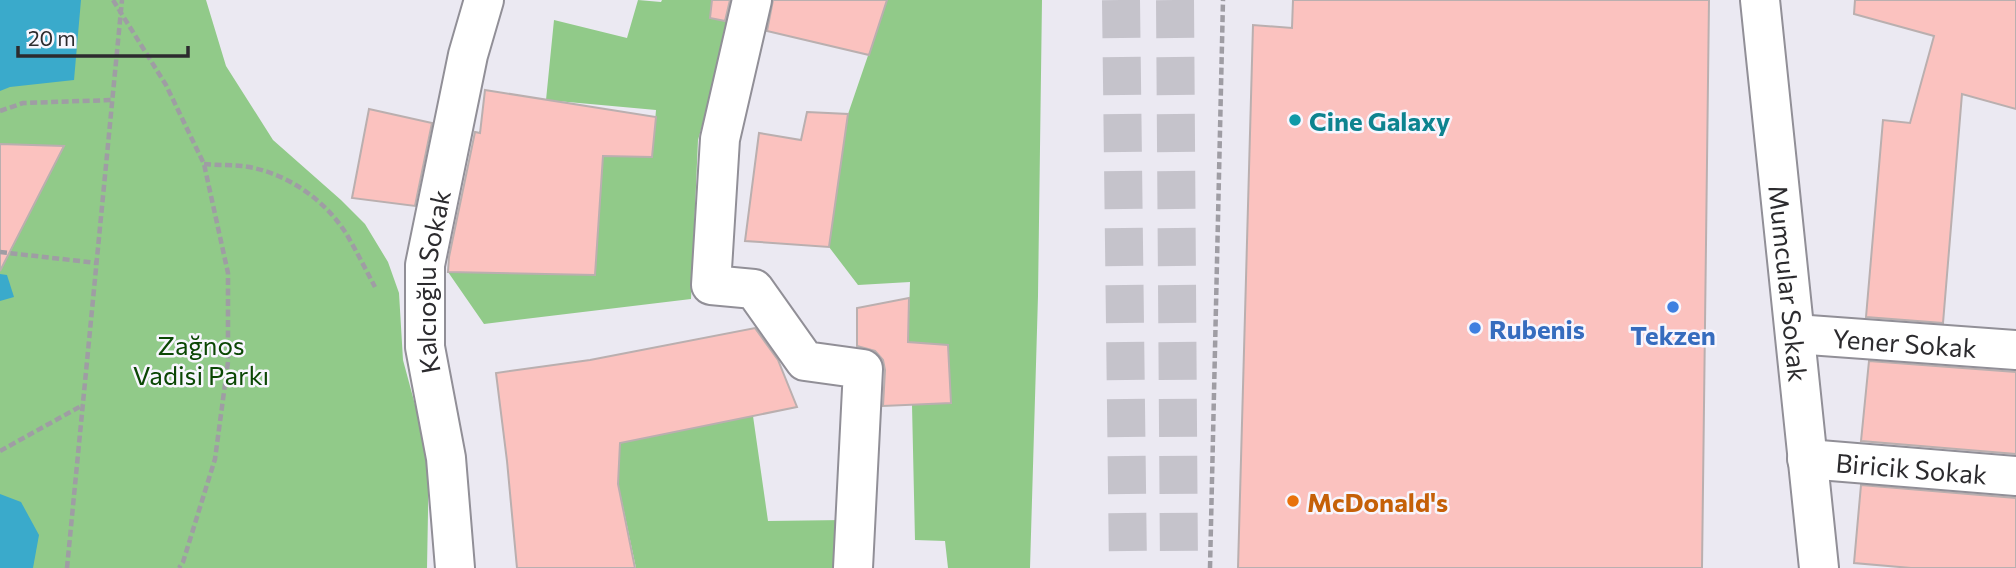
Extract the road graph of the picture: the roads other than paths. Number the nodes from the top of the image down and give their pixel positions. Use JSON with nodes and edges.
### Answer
{"nodes":[{"id":1,"x":484,"y":0,"type":"edge"},
{"id":2,"x":752,"y":0,"type":"edge"},
{"id":3,"x":1760,"y":0,"type":"edge"},
{"id":4,"x":1795,"y":334,"type":"junction"},
{"id":5,"x":2016,"y":350,"type":"edge"},
{"id":6,"x":1808,"y":459,"type":"junction"},
{"id":7,"x":2016,"y":476,"type":"edge"},
{"id":8,"x":455,"y":568,"type":"edge"},
{"id":9,"x":853,"y":568,"type":"edge"},
{"id":10,"x":1819,"y":568,"type":"edge"}],
"edges":[{"from":1,"to":8,"type":"street","name":"Kalcıoğlu Sokak"},
{"from":2,"to":9,"type":"street"},
{"from":3,"to":4,"type":"street","name":"Mumcular Sokak"},
{"from":4,"to":5,"type":"street","name":"Yener Sokak"},
{"from":4,"to":6,"type":"street","name":"Mumcular Sokak"},
{"from":6,"to":7,"type":"street","name":"Biricik Sokak"},
{"from":6,"to":10,"type":"street","name":"Mumcular Sokak"}]}
